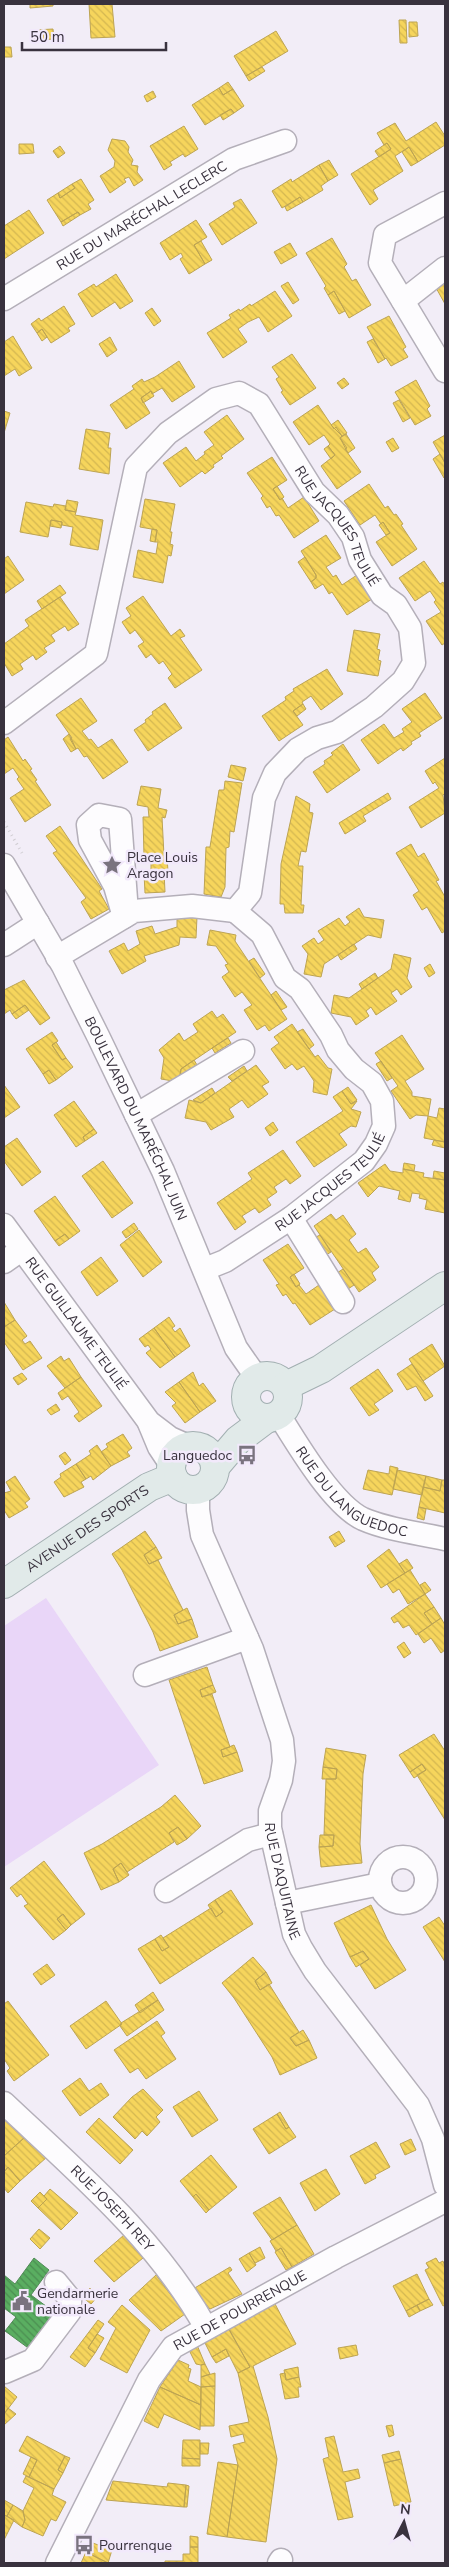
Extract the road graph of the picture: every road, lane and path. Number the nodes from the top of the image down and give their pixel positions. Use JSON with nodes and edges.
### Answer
{"nodes":[{"id":1,"x":285,"y":141,"type":"dead end"},
{"id":2,"x":445,"y":203,"type":"edge"},
{"id":3,"x":445,"y":268,"type":"edge"},
{"id":4,"x":4,"y":299,"type":"edge"},
{"id":5,"x":403,"y":301,"type":"junction"},
{"id":6,"x":445,"y":371,"type":"edge"},
{"id":7,"x":4,"y":723,"type":"edge"},
{"id":8,"x":4,"y":864,"type":"edge"},
{"id":9,"x":235,"y":911,"type":"junction"},
{"id":10,"x":38,"y":923,"type":"junction"},
{"id":11,"x":4,"y":945,"type":"edge"},
{"id":12,"x":57,"y":957,"type":"junction"},
{"id":13,"x":243,"y":1051,"type":"dead end"},
{"id":14,"x":136,"y":1115,"type":"junction"},
{"id":15,"x":290,"y":1218,"type":"junction"},
{"id":16,"x":4,"y":1225,"type":"edge"},
{"id":17,"x":12,"y":1256,"type":"edge"},
{"id":18,"x":205,"y":1269,"type":"junction"},
{"id":19,"x":445,"y":1286,"type":"edge"},
{"id":20,"x":343,"y":1302,"type":"dead end"},
{"id":21,"x":257,"y":1378,"type":"junction"},
{"id":22,"x":286,"y":1386,"type":"junction"},
{"id":23,"x":264,"y":1412,"type":"junction"},
{"id":24,"x":189,"y":1460,"type":"junction"},
{"id":25,"x":198,"y":1490,"type":"joint"},
{"id":26,"x":445,"y":1539,"type":"edge"},
{"id":27,"x":4,"y":1584,"type":"edge"},
{"id":28,"x":247,"y":1638,"type":"junction"},
{"id":29,"x":144,"y":1675,"type":"dead end"},
{"id":30,"x":272,"y":1834,"type":"junction"},
{"id":31,"x":380,"y":1884,"type":"dead end"},
{"id":32,"x":166,"y":1892,"type":"dead end"},
{"id":33,"x":287,"y":1903,"type":"junction"},
{"id":34,"x":4,"y":2103,"type":"edge"},
{"id":35,"x":445,"y":2185,"type":"edge"},
{"id":36,"x":445,"y":2200,"type":"edge"},
{"id":37,"x":56,"y":2282,"type":"dead end"},
{"id":38,"x":206,"y":2328,"type":"junction"},
{"id":39,"x":4,"y":2366,"type":"edge"},
{"id":40,"x":57,"y":2563,"type":"edge"}],
"edges":[{"from":1,"to":4,"type":"street","name":"RUE DU MARÉCHAL LECLERC"},
{"from":2,"to":5,"type":"street"},
{"from":3,"to":5,"type":"street"},
{"from":5,"to":6,"type":"street"},
{"from":7,"to":9,"type":"street","name":"RUE JACQUES TEULIÉ"},
{"from":8,"to":10,"type":"street","name":"BOULEVARD DU MARÉCHAL JUIN"},
{"from":9,"to":12,"type":"street"},
{"from":9,"to":15,"type":"street","name":"RUE JACQUES TEULIÉ"},
{"from":10,"to":11,"type":"street"},
{"from":10,"to":12,"type":"street","name":"BOULEVARD DU MARÉCHAL JUIN"},
{"from":12,"to":14,"type":"street","name":"BOULEVARD DU MARÉCHAL JUIN"},
{"from":13,"to":14,"type":"street"},
{"from":14,"to":18,"type":"street","name":"BOULEVARD DU MARÉCHAL JUIN"},
{"from":15,"to":18,"type":"street","name":"RUE JACQUES TEULIÉ"},
{"from":15,"to":20,"type":"street"},
{"from":16,"to":17,"type":"street","name":"RUE GUILLAUME TEULIÉ"},
{"from":17,"to":24,"type":"street","name":"RUE GUILLAUME TEULIÉ"},
{"from":18,"to":21,"type":"street","name":"BOULEVARD DU MARÉCHAL JUIN"},
{"from":19,"to":22,"type":"main road"},
{"from":21,"to":22,"type":"main road"},
{"from":21,"to":23,"type":"main road"},
{"from":22,"to":23,"type":"main road"},
{"from":23,"to":24,"type":"main road","name":"AVENUE DES SPORTS"},
{"from":23,"to":26,"type":"street","name":"RUE DU LANGUEDOC"},
{"from":24,"to":25,"type":"main road"},
{"from":24,"to":27,"type":"main road","name":"AVENUE DES SPORTS"},
{"from":25,"to":28,"type":"street","name":"RUE D'AQUITAINE"},
{"from":28,"to":29,"type":"street"},
{"from":28,"to":30,"type":"street","name":"RUE D'AQUITAINE"},
{"from":30,"to":32,"type":"street"},
{"from":30,"to":33,"type":"street","name":"RUE D'AQUITAINE"},
{"from":31,"to":33,"type":"street"},
{"from":33,"to":35,"type":"street","name":"RUE D'AQUITAINE"},
{"from":34,"to":38,"type":"street","name":"RUE JOSEPH REY"},
{"from":36,"to":38,"type":"street","name":"RUE DE POURRENQUE"},
{"from":37,"to":39,"type":"street"},
{"from":38,"to":40,"type":"street","name":"RUE DE POURRENQUE"}]}
